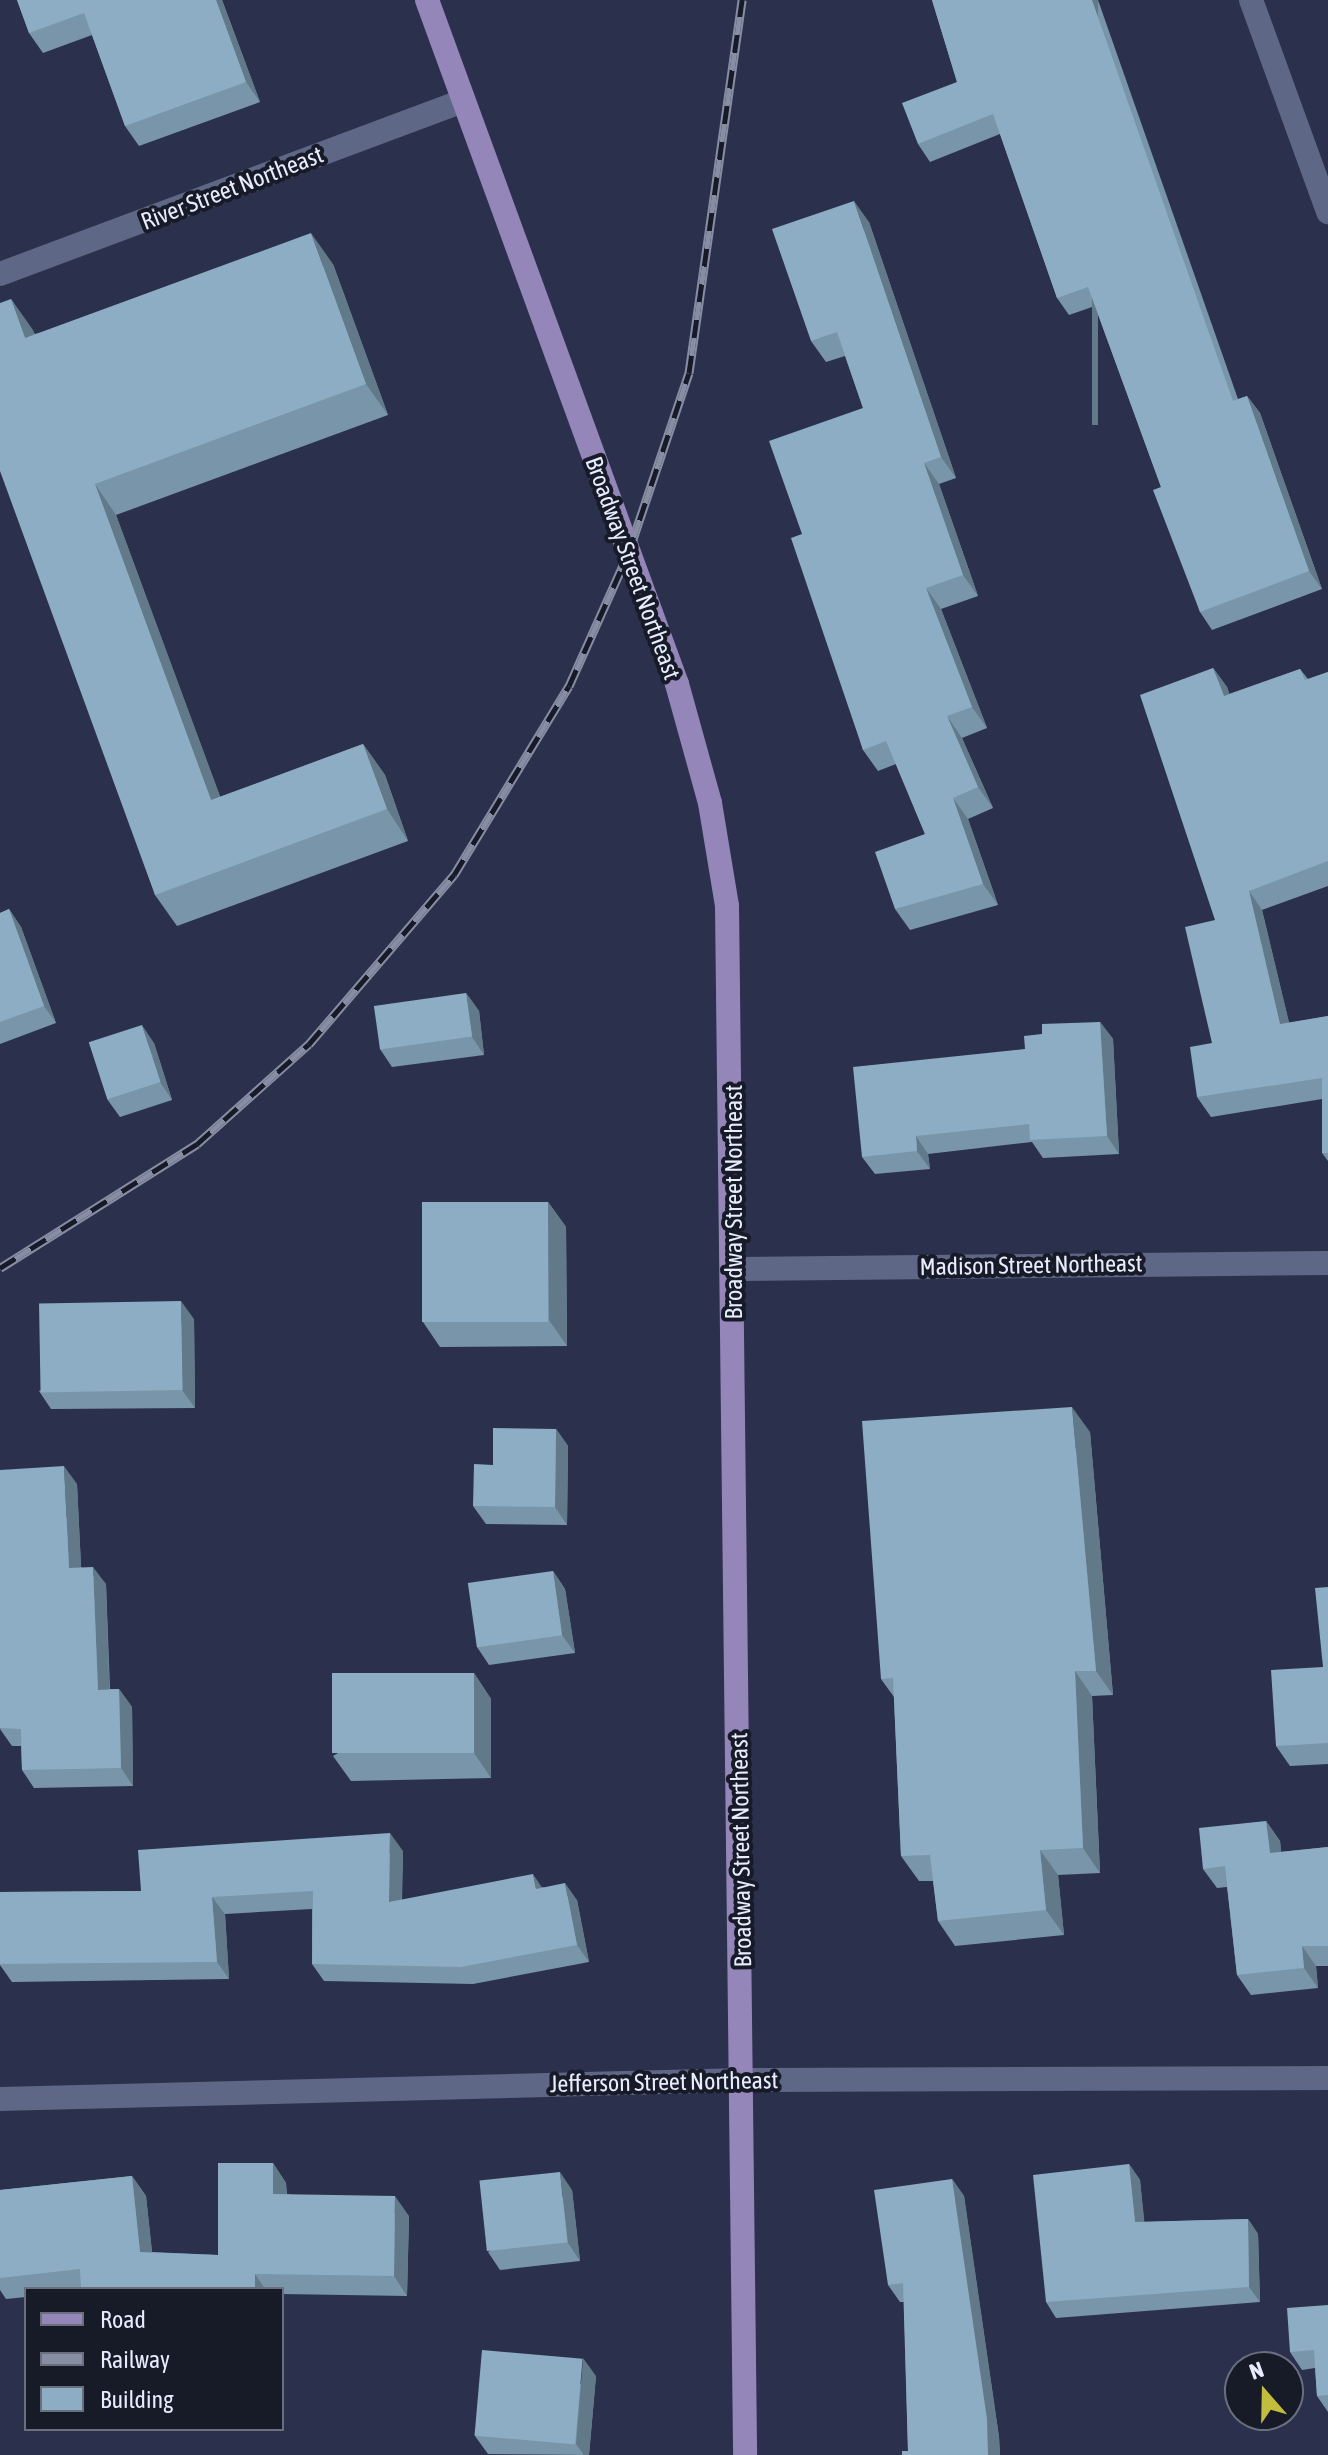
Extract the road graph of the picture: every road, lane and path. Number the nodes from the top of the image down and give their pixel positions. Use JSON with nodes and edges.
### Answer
{"nodes":[{"id":1,"x":427,"y":0,"type":"edge"},
{"id":2,"x":1251,"y":0,"type":"edge"},
{"id":3,"x":463,"y":101,"type":"junction"},
{"id":4,"x":1328,"y":212,"type":"edge"},
{"id":5,"x":0,"y":274,"type":"edge"},
{"id":6,"x":1328,"y":1263,"type":"edge"},
{"id":7,"x":734,"y":1269,"type":"junction"},
{"id":8,"x":1328,"y":2078,"type":"edge"},
{"id":9,"x":743,"y":2080,"type":"junction"},
{"id":10,"x":0,"y":2099,"type":"edge"},
{"id":11,"x":745,"y":2455,"type":"edge"}],
"edges":[{"from":1,"to":3,"type":"main road","name":"Broadway Street Northeast"},
{"from":2,"to":4,"type":"street"},
{"from":3,"to":5,"type":"street","name":"River Street Northeast"},
{"from":3,"to":7,"type":"main road","name":"Broadway Street Northeast"},
{"from":6,"to":7,"type":"street","name":"Madison Street Northeast"},
{"from":7,"to":9,"type":"main road","name":"Broadway Street Northeast"},
{"from":8,"to":9,"type":"street","name":"Jefferson Street Northeast"},
{"from":9,"to":10,"type":"street","name":"Jefferson Street Northeast"},
{"from":9,"to":11,"type":"main road","name":"Broadway Street Northeast"}]}
